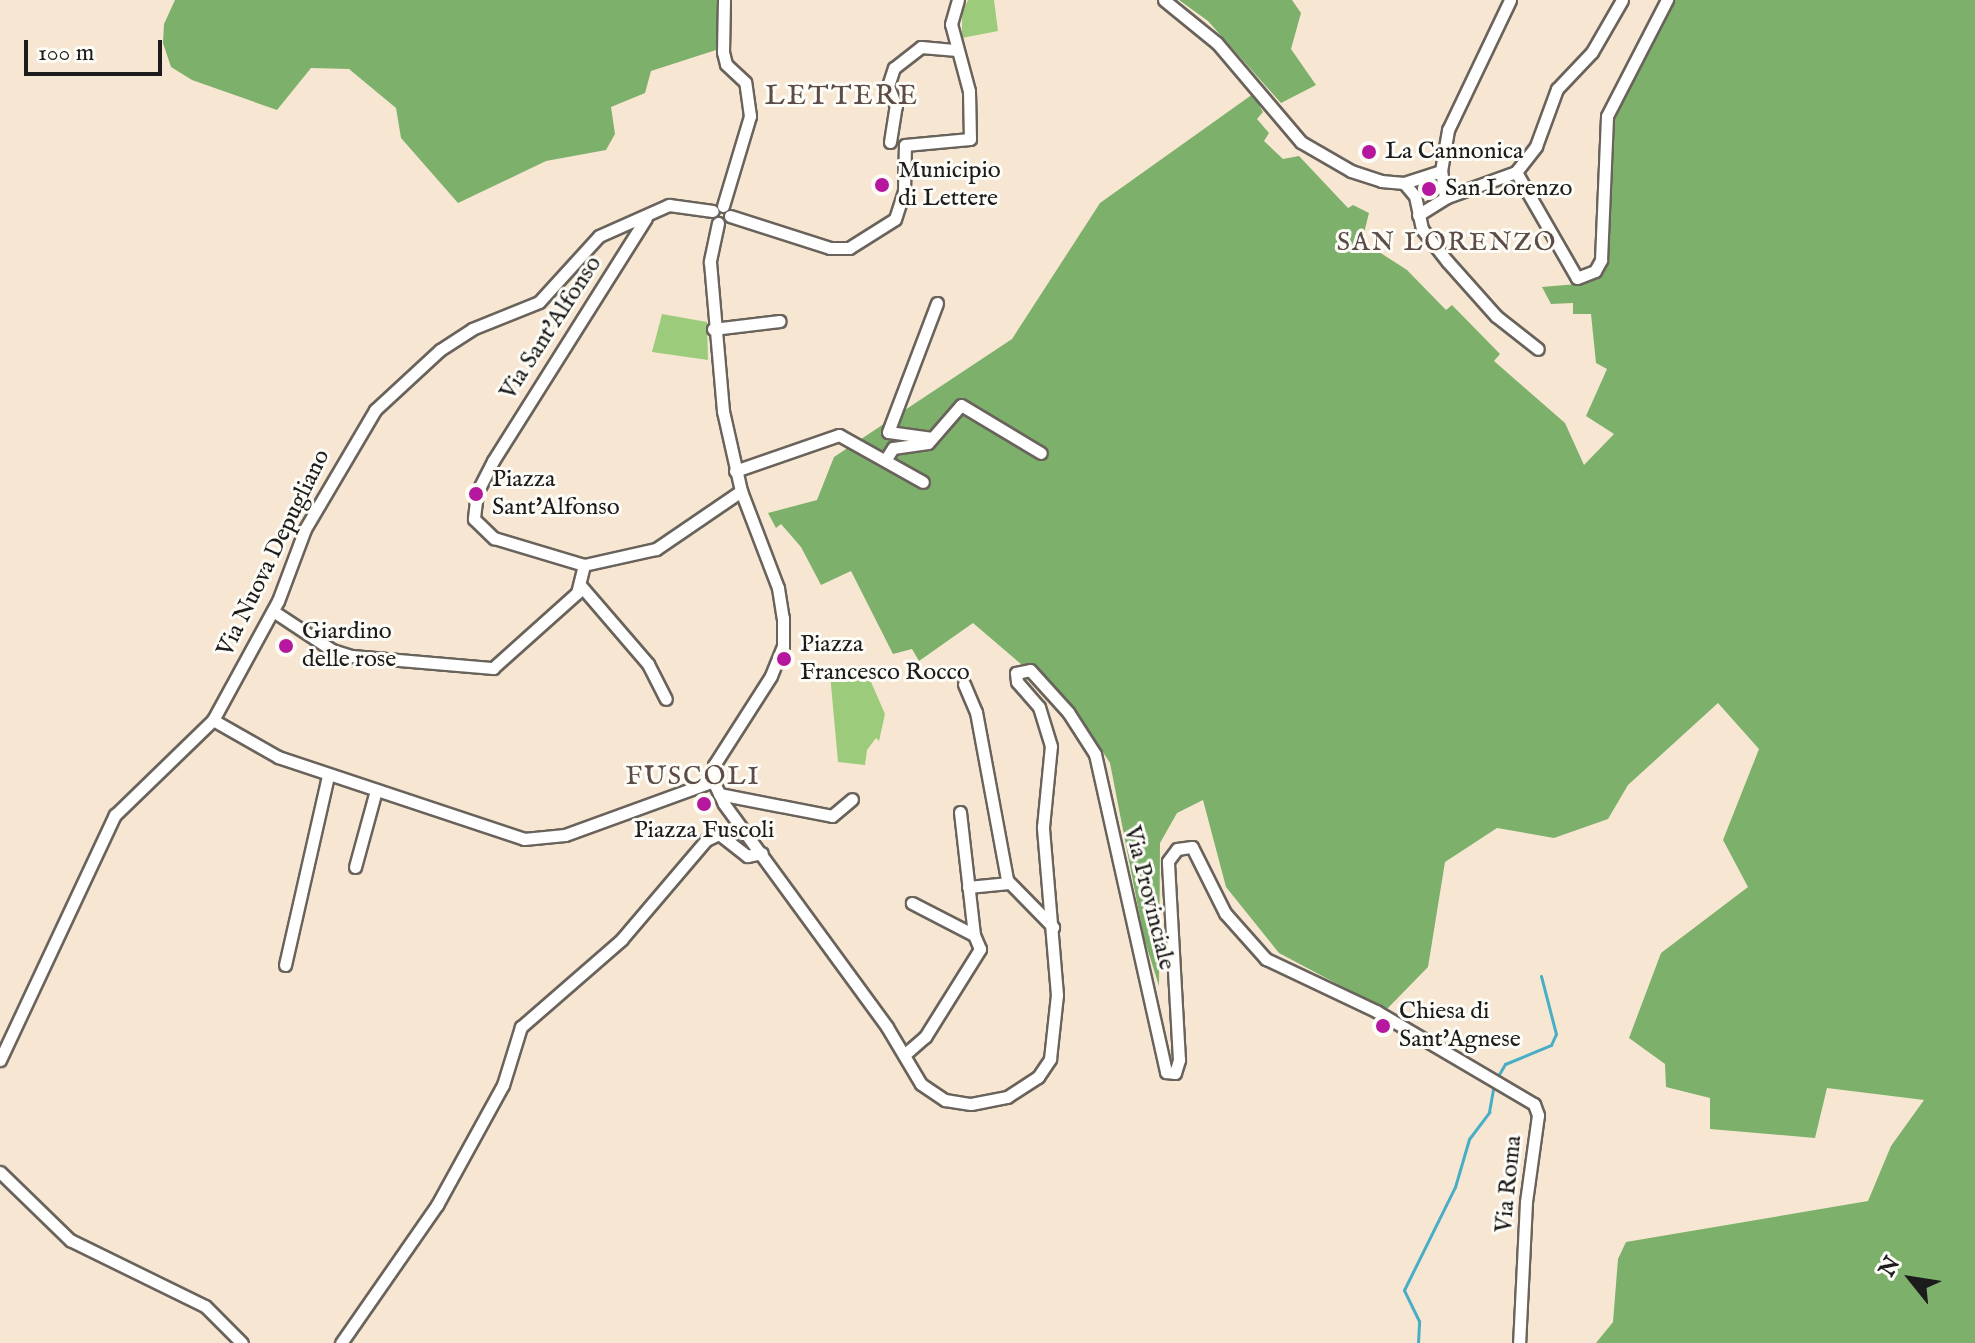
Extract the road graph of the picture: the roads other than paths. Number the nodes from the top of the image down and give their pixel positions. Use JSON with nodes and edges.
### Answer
{"nodes":[{"id":1,"x":724,"y":0,"type":"edge"},
{"id":2,"x":958,"y":0,"type":"edge"},
{"id":3,"x":1164,"y":0,"type":"edge"},
{"id":4,"x":1510,"y":0,"type":"edge"},
{"id":5,"x":1622,"y":0,"type":"edge"},
{"id":6,"x":1667,"y":0,"type":"edge"},
{"id":7,"x":954,"y":50,"type":"junction"},
{"id":8,"x":890,"y":142,"type":"dead end"},
{"id":9,"x":1441,"y":171,"type":"junction"},
{"id":10,"x":1516,"y":172,"type":"junction"},
{"id":11,"x":1404,"y":183,"type":"junction"},
{"id":12,"x":1445,"y":198,"type":"junction"},
{"id":13,"x":721,"y":214,"type":"junction"},
{"id":14,"x":1418,"y":215,"type":"junction"},
{"id":15,"x":646,"y":218,"type":"junction"},
{"id":16,"x":937,"y":303,"type":"dead end"},
{"id":17,"x":780,"y":321,"type":"dead end"},
{"id":18,"x":713,"y":329,"type":"junction"},
{"id":19,"x":1538,"y":349,"type":"dead end"},
{"id":20,"x":933,"y":438,"type":"junction"},
{"id":21,"x":1041,"y":453,"type":"dead end"},
{"id":22,"x":886,"y":459,"type":"junction"},
{"id":23,"x":735,"y":471,"type":"junction"},
{"id":24,"x":923,"y":482,"type":"dead end"},
{"id":25,"x":741,"y":491,"type":"junction"},
{"id":26,"x":584,"y":565,"type":"junction"},
{"id":27,"x":581,"y":586,"type":"junction"},
{"id":28,"x":273,"y":611,"type":"junction"},
{"id":29,"x":964,"y":684,"type":"dead end"},
{"id":30,"x":666,"y":699,"type":"dead end"},
{"id":31,"x":213,"y":720,"type":"junction"},
{"id":32,"x":328,"y":775,"type":"junction"},
{"id":33,"x":713,"y":781,"type":"junction"},
{"id":34,"x":376,"y":790,"type":"junction"},
{"id":35,"x":719,"y":794,"type":"junction"},
{"id":36,"x":852,"y":799,"type":"dead end"},
{"id":37,"x":960,"y":812,"type":"dead end"},
{"id":38,"x":762,"y":853,"type":"junction"},
{"id":39,"x":355,"y":867,"type":"dead end"},
{"id":40,"x":1009,"y":883,"type":"junction"},
{"id":41,"x":968,"y":887,"type":"junction"},
{"id":42,"x":912,"y":903,"type":"dead end"},
{"id":43,"x":1053,"y":927,"type":"junction"},
{"id":44,"x":974,"y":935,"type":"junction"},
{"id":45,"x":285,"y":965,"type":"dead end"},
{"id":46,"x":904,"y":1055,"type":"junction"},
{"id":47,"x":0,"y":1060,"type":"edge"},
{"id":48,"x":1472,"y":1064,"type":"joint"},
{"id":49,"x":0,"y":1172,"type":"edge"},
{"id":50,"x":242,"y":1343,"type":"edge"},
{"id":51,"x":341,"y":1343,"type":"edge"},
{"id":52,"x":1519,"y":1343,"type":"edge"}],
"edges":[{"from":1,"to":13,"type":"street"},
{"from":2,"to":7,"type":"street"},
{"from":3,"to":11,"type":"street"},
{"from":4,"to":9,"type":"street"},
{"from":5,"to":10,"type":"street"},
{"from":6,"to":10,"type":"street"},
{"from":7,"to":8,"type":"street"},
{"from":7,"to":13,"type":"street","name":"Via Nuova Depugliano"},
{"from":9,"to":11,"type":"street"},
{"from":9,"to":12,"type":"street"},
{"from":10,"to":12,"type":"street"},
{"from":11,"to":14,"type":"street"},
{"from":12,"to":14,"type":"street"},
{"from":13,"to":15,"type":"street","name":"Via Nuova Depugliano"},
{"from":13,"to":18,"type":"street"},
{"from":14,"to":19,"type":"street"},
{"from":15,"to":26,"type":"street","name":"Via Sant'Alfonso"},
{"from":15,"to":28,"type":"street","name":"Via Nuova Depugliano"},
{"from":16,"to":20,"type":"street"},
{"from":17,"to":18,"type":"street"},
{"from":18,"to":23,"type":"street"},
{"from":20,"to":21,"type":"street"},
{"from":20,"to":22,"type":"street"},
{"from":22,"to":23,"type":"street"},
{"from":22,"to":24,"type":"street"},
{"from":23,"to":25,"type":"street"},
{"from":25,"to":26,"type":"street"},
{"from":25,"to":33,"type":"street"},
{"from":26,"to":27,"type":"street"},
{"from":27,"to":28,"type":"street"},
{"from":27,"to":30,"type":"street"},
{"from":28,"to":31,"type":"street","name":"Via Nuova Depugliano"},
{"from":29,"to":40,"type":"street"},
{"from":31,"to":32,"type":"street"},
{"from":31,"to":47,"type":"street","name":"Via Nuova Depugliano"},
{"from":32,"to":34,"type":"street"},
{"from":32,"to":45,"type":"street"},
{"from":33,"to":34,"type":"street"},
{"from":33,"to":35,"type":"street"},
{"from":34,"to":39,"type":"street"},
{"from":35,"to":36,"type":"street"},
{"from":35,"to":38,"type":"street"},
{"from":37,"to":41,"type":"street"},
{"from":38,"to":46,"type":"street"},
{"from":38,"to":51,"type":"street"},
{"from":40,"to":41,"type":"street"},
{"from":40,"to":43,"type":"street"},
{"from":41,"to":44,"type":"street"},
{"from":42,"to":44,"type":"street"},
{"from":43,"to":46,"type":"street","name":"Via Provinciale"},
{"from":43,"to":48,"type":"street","name":"Via Provinciale"},
{"from":44,"to":46,"type":"street"},
{"from":48,"to":52,"type":"street","name":"Via Roma"},
{"from":49,"to":50,"type":"street"}]}
